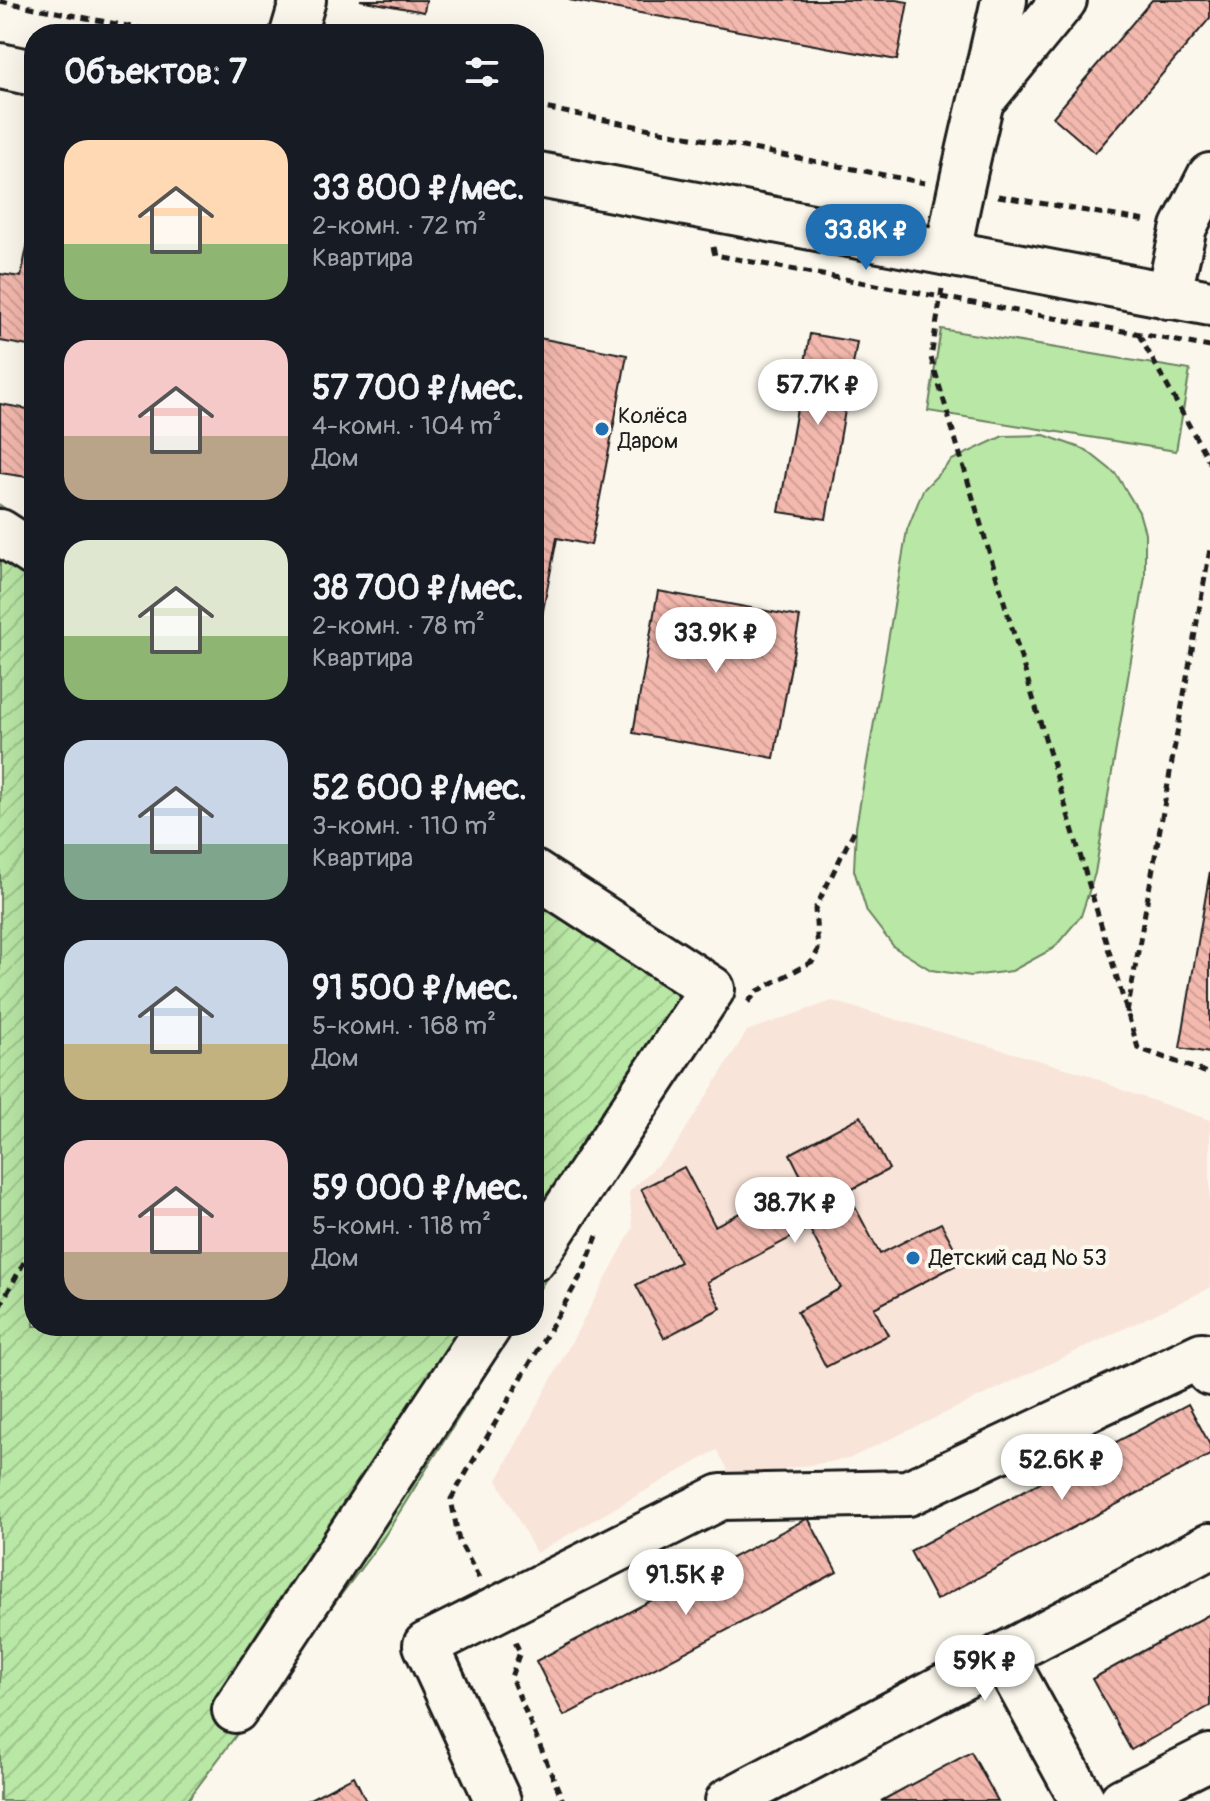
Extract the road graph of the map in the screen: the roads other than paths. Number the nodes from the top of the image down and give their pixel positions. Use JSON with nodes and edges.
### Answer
{"nodes":[{"id":1,"x":303,"y":0,"type":"edge"},
{"id":2,"x":1004,"y":0,"type":"edge"},
{"id":3,"x":1064,"y":0,"type":"edge"},
{"id":4,"x":296,"y":24,"type":"edge"},
{"id":5,"x":0,"y":66,"type":"edge"},
{"id":6,"x":24,"y":71,"type":"edge"},
{"id":7,"x":983,"y":98,"type":"junction"},
{"id":8,"x":544,"y":176,"type":"edge"},
{"id":9,"x":1210,"y":176,"type":"edge"},
{"id":10,"x":948,"y":253,"type":"junction"},
{"id":11,"x":1189,"y":300,"type":"edge"},
{"id":12,"x":0,"y":532,"type":"edge"},
{"id":13,"x":24,"y":548,"type":"edge"},
{"id":14,"x":544,"y":880,"type":"edge"},
{"id":15,"x":544,"y":1243,"type":"edge"},
{"id":16,"x":482,"y":1336,"type":"edge"},
{"id":17,"x":1207,"y":1360,"type":"edge"},
{"id":18,"x":1210,"y":1546,"type":"edge"},
{"id":19,"x":1003,"y":1655,"type":"junction"},
{"id":20,"x":235,"y":1710,"type":"dead end"},
{"id":21,"x":1210,"y":1757,"type":"edge"},
{"id":22,"x":498,"y":1801,"type":"edge"},
{"id":23,"x":728,"y":1801,"type":"edge"},
{"id":24,"x":1083,"y":1801,"type":"edge"},
{"id":25,"x":1122,"y":1801,"type":"edge"}],
"edges":[{"from":1,"to":4,"type":"street"},
{"from":2,"to":7,"type":"street"},
{"from":3,"to":7,"type":"street"},
{"from":5,"to":6,"type":"street"},
{"from":7,"to":10,"type":"street"},
{"from":8,"to":10,"type":"street"},
{"from":9,"to":11,"type":"street"},
{"from":10,"to":11,"type":"street"},
{"from":12,"to":13,"type":"street"},
{"from":14,"to":15,"type":"street"},
{"from":16,"to":20,"type":"street"},
{"from":17,"to":22,"type":"street"},
{"from":18,"to":19,"type":"street"},
{"from":19,"to":23,"type":"street"},
{"from":19,"to":24,"type":"street"},
{"from":21,"to":25,"type":"street"}]}
